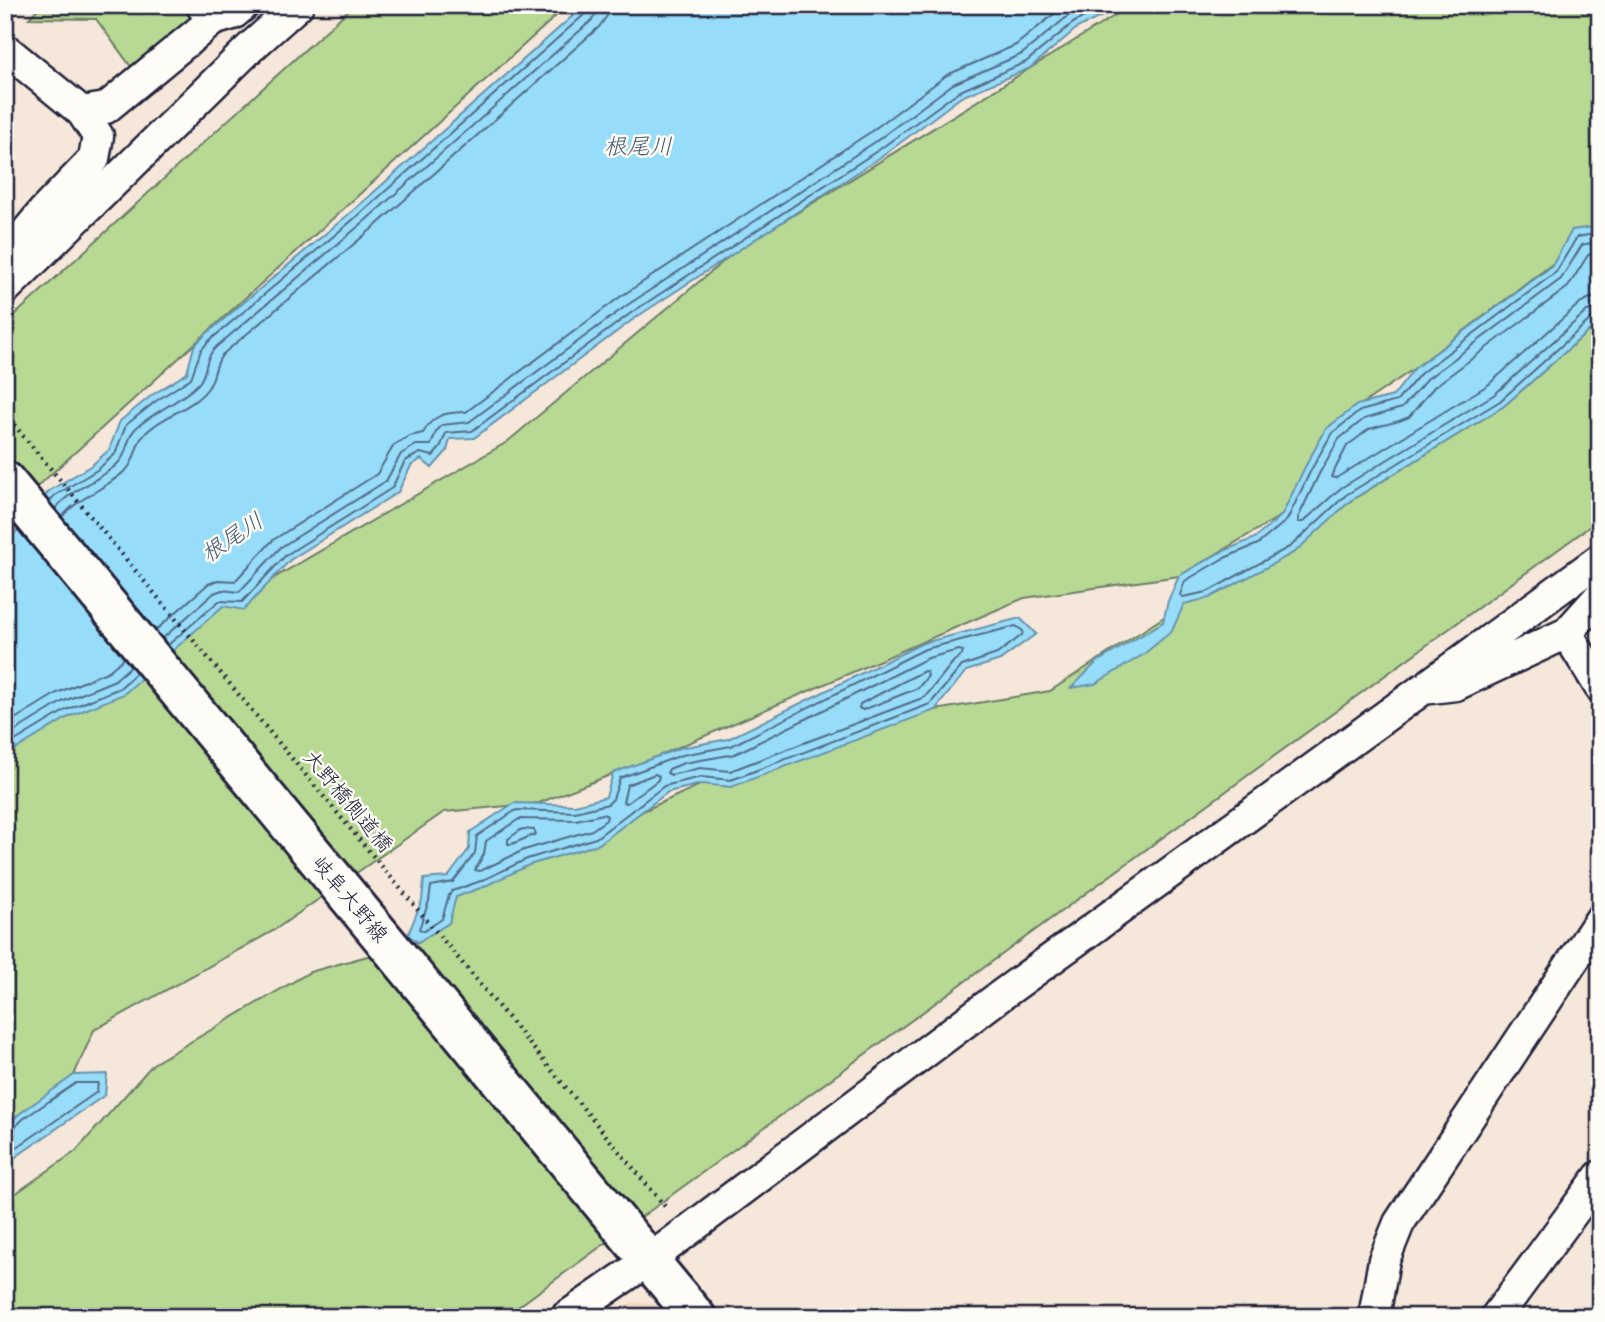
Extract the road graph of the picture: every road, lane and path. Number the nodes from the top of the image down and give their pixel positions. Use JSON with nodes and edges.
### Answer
{"nodes":[{"id":1,"x":244,"y":5,"type":"edge"},
{"id":2,"x":299,"y":5,"type":"edge"},
{"id":3,"x":207,"y":12,"type":"edge"},
{"id":4,"x":5,"y":49,"type":"edge"},
{"id":5,"x":82,"y":112,"type":"junction"},
{"id":6,"x":5,"y":258,"type":"edge"},
{"id":7,"x":5,"y":289,"type":"edge"},
{"id":8,"x":5,"y":414,"type":"edge"},
{"id":9,"x":5,"y":481,"type":"edge"},
{"id":10,"x":1600,"y":559,"type":"edge"},
{"id":11,"x":1600,"y":596,"type":"edge"},
{"id":12,"x":1567,"y":632,"type":"junction"},
{"id":13,"x":1600,"y":687,"type":"edge"},
{"id":14,"x":1423,"y":689,"type":"junction"},
{"id":15,"x":1600,"y":920,"type":"edge"},
{"id":16,"x":1600,"y":1176,"type":"edge"},
{"id":17,"x":666,"y":1208,"type":"dead end"},
{"id":18,"x":649,"y":1260,"type":"junction"},
{"id":19,"x":1506,"y":1312,"type":"edge"},
{"id":20,"x":566,"y":1317,"type":"edge"},
{"id":21,"x":696,"y":1317,"type":"edge"},
{"id":22,"x":1374,"y":1317,"type":"edge"}],
"edges":[{"from":1,"to":3,"type":"street"},
{"from":2,"to":7,"type":"street"},
{"from":3,"to":5,"type":"street"},
{"from":4,"to":5,"type":"street"},
{"from":5,"to":6,"type":"street"},
{"from":8,"to":17,"type":"path","name":"大野橋側道橋"},
{"from":9,"to":18,"type":"main road","name":"岐阜大野線"},
{"from":10,"to":14,"type":"street"},
{"from":11,"to":12,"type":"street"},
{"from":12,"to":13,"type":"street"},
{"from":12,"to":14,"type":"street"},
{"from":14,"to":18,"type":"street"},
{"from":15,"to":22,"type":"street"},
{"from":16,"to":19,"type":"street"},
{"from":18,"to":20,"type":"street"},
{"from":18,"to":21,"type":"main road","name":"岐阜大野線"}]}
